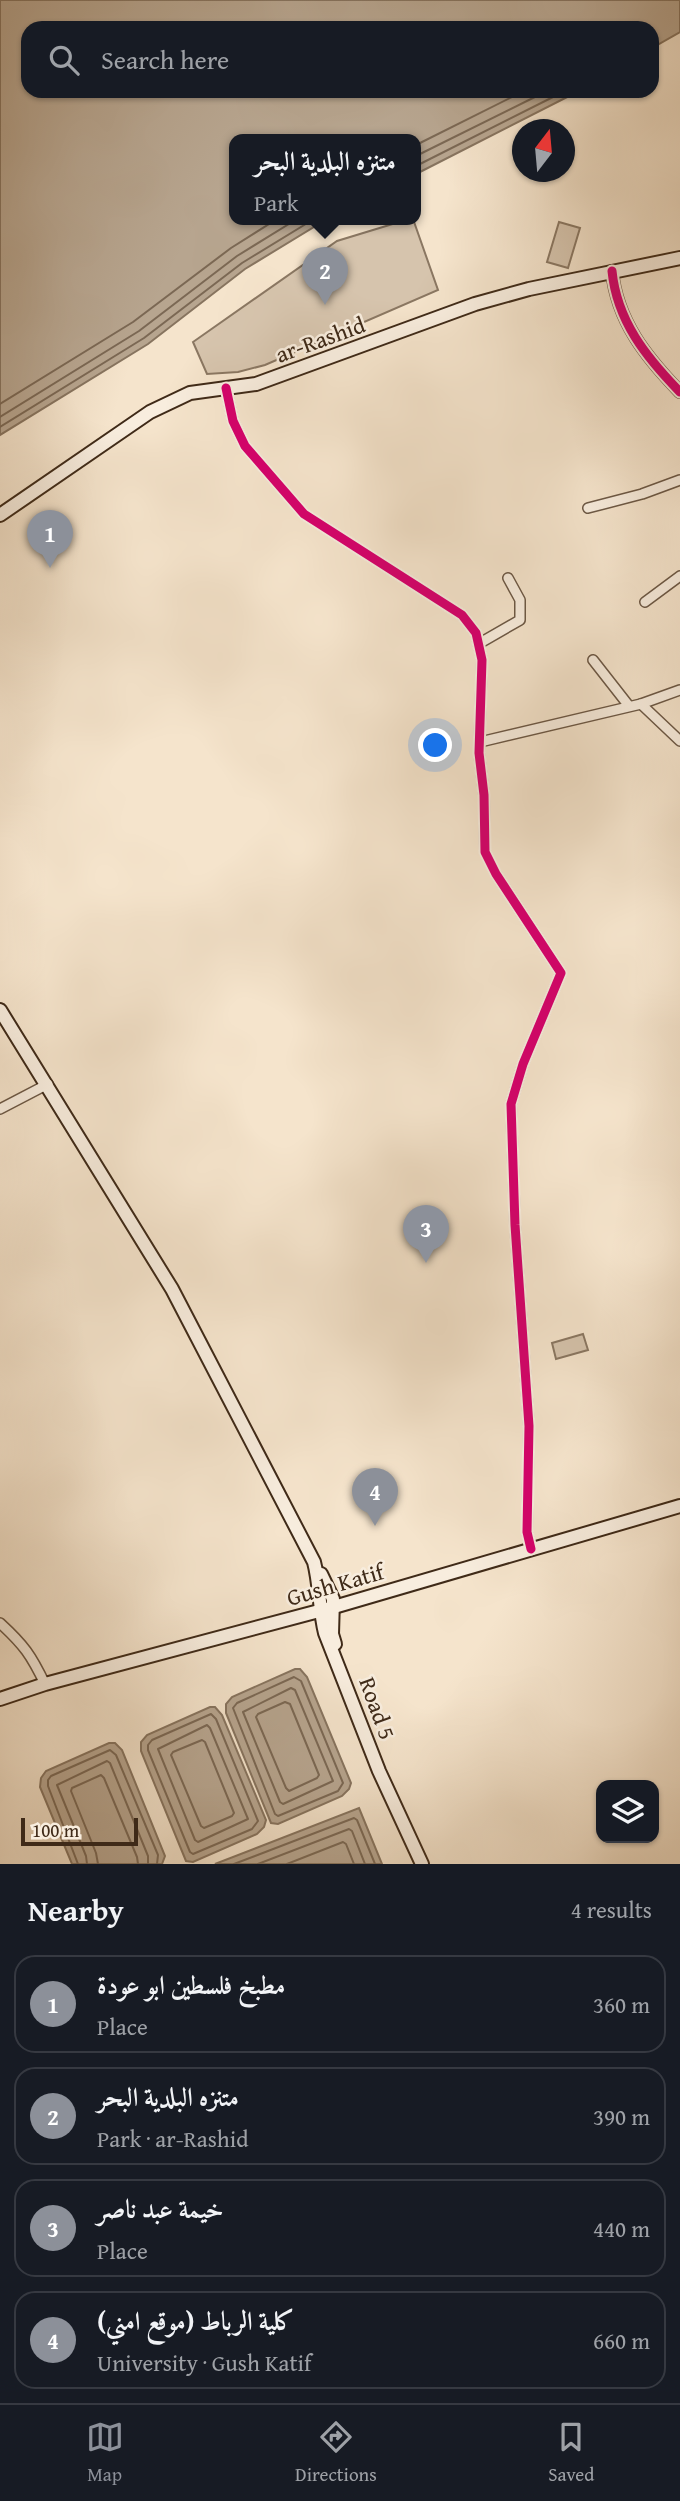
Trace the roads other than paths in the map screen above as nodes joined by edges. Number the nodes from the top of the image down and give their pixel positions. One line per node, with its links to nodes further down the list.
1 (680, 258): 2 (main road, ar-Rashid)
2 (612, 271): 3 (main road, ar-Rashid); 4 (street)
3 (226, 388): 7 (main road, ar-Rashid); 11 (street)
4 (680, 392)
5 (680, 480): 6 (street)
6 (588, 509)
7 (0, 515)
8 (680, 576): 10 (street)
9 (508, 578): 11 (street)
10 (645, 602)
11 (480, 643): 16 (street)
12 (593, 660): 15 (street)
13 (680, 690): 14 (street)
14 (641, 704): 15 (street); 17 (street)
15 (629, 706): 16 (street)
16 (480, 741): 22 (street)
17 (680, 741)
18 (0, 1010): 19 (main road, Road 5)
19 (48, 1084): 20 (street); 23 (main road, Road 5)
20 (0, 1109)
21 (680, 1506): 22 (main road, Gush Katif)
22 (531, 1549): 24 (main road, Gush Katif)
23 (314, 1562): 24 (main road, Road 5); 25 (main road)
24 (334, 1607): 25 (main road, Gush Katif); 27 (main road, Road 5)
25 (320, 1610): 27 (main road); 28 (main road, Gush Katif)
26 (0, 1623): 28 (street)
27 (342, 1671): 30 (main road, Road 5)
28 (44, 1685): 29 (main road, Gush Katif)
29 (0, 1699)
30 (422, 1864)

